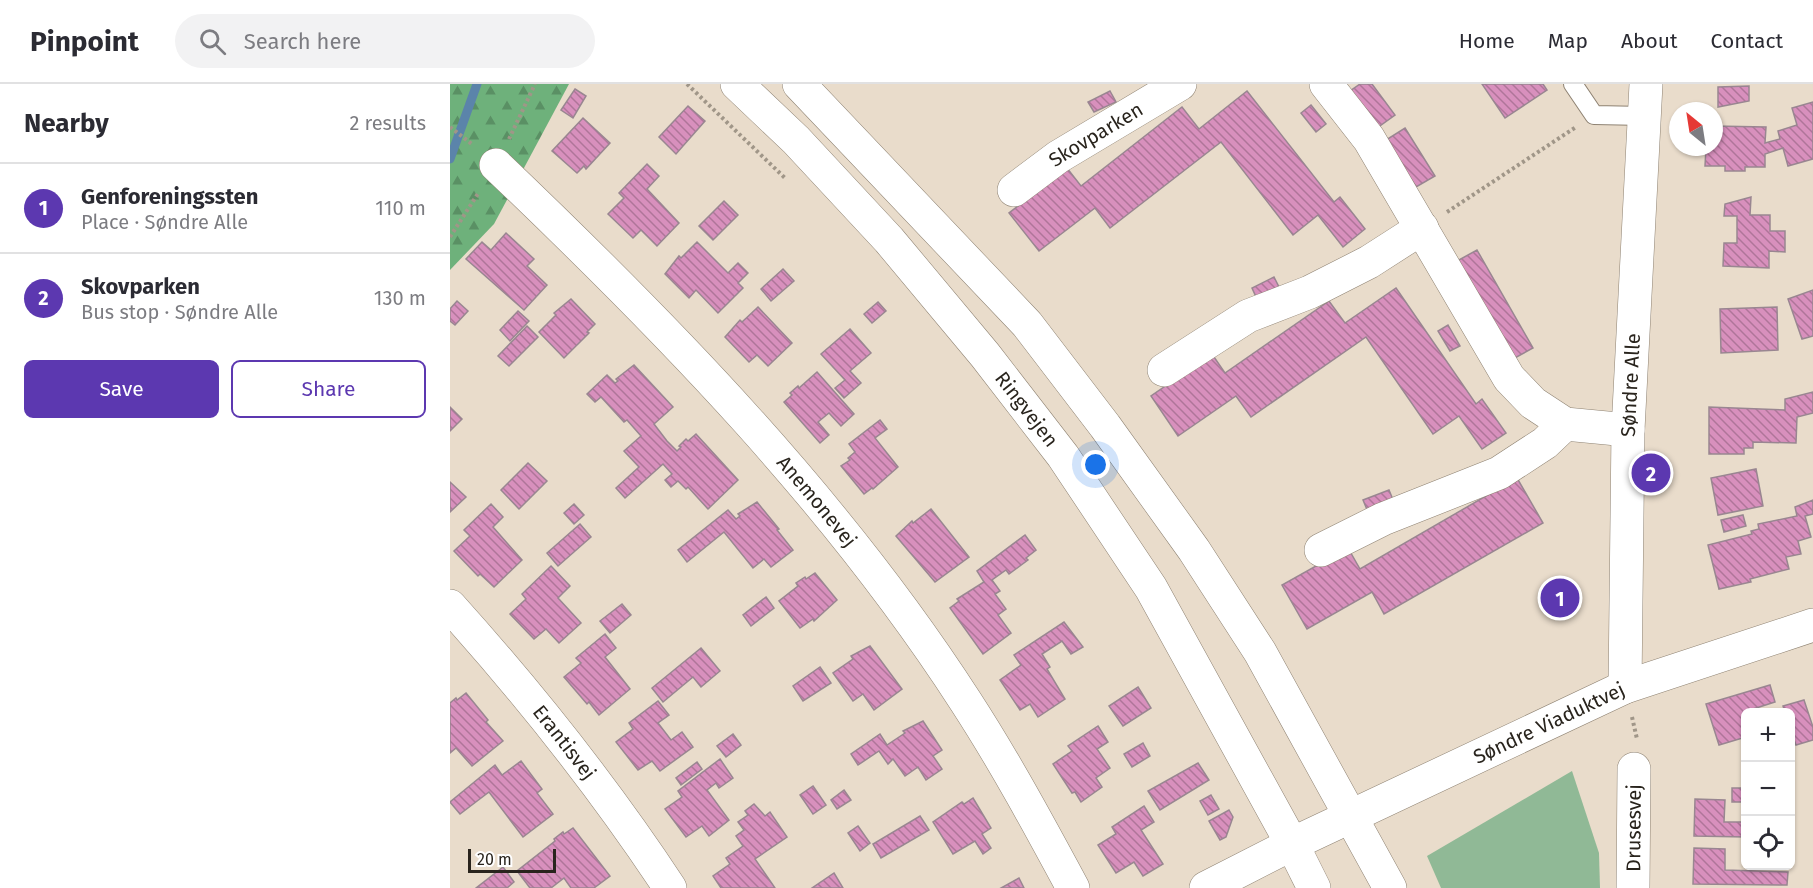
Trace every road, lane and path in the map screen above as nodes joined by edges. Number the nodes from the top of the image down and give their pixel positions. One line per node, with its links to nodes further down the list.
1 (687, 84): 12 (path)
2 (737, 84): 24 (street, Ringvejen)
3 (799, 84): 23 (street)
4 (1180, 84): 13 (street, Skovparken)
5 (1326, 84): 14 (street)
6 (1573, 84): 8 (lane)
7 (1646, 84): 9 (street, Søndre Alle)
8 (1594, 116): 9 (lane); 14 (path)
9 (1645, 116): 17 (street, Søndre Alle)
10 (450, 126): 11 (path)
11 (488, 158): 26 (street, Anemonevej)
12 (788, 182)
13 (1014, 190)
14 (1422, 228): 15 (street); 16 (street)
15 (1164, 370)
16 (1565, 424): 17 (street); 18 (street)
17 (1628, 430): 21 (street, Søndre Alle)
18 (1321, 550)
19 (450, 606): 25 (street, Erantisvej)
20 (1813, 625): 21 (street, Søndre Viaduktvej)
21 (1625, 687): 22 (path); 23 (street, Søndre Viaduktvej)
22 (1635, 769): 30 (street, Drusesvej)
23 (1351, 815): 24 (street, Søndre Viaduktvej); 29 (street)
24 (1292, 844): 27 (street, Søndre Viaduktvej); 28 (street, Ringvejen)
25 (670, 888)
26 (1073, 888)
27 (1206, 888)
28 (1314, 888)
29 (1390, 888)
30 (1633, 888)

